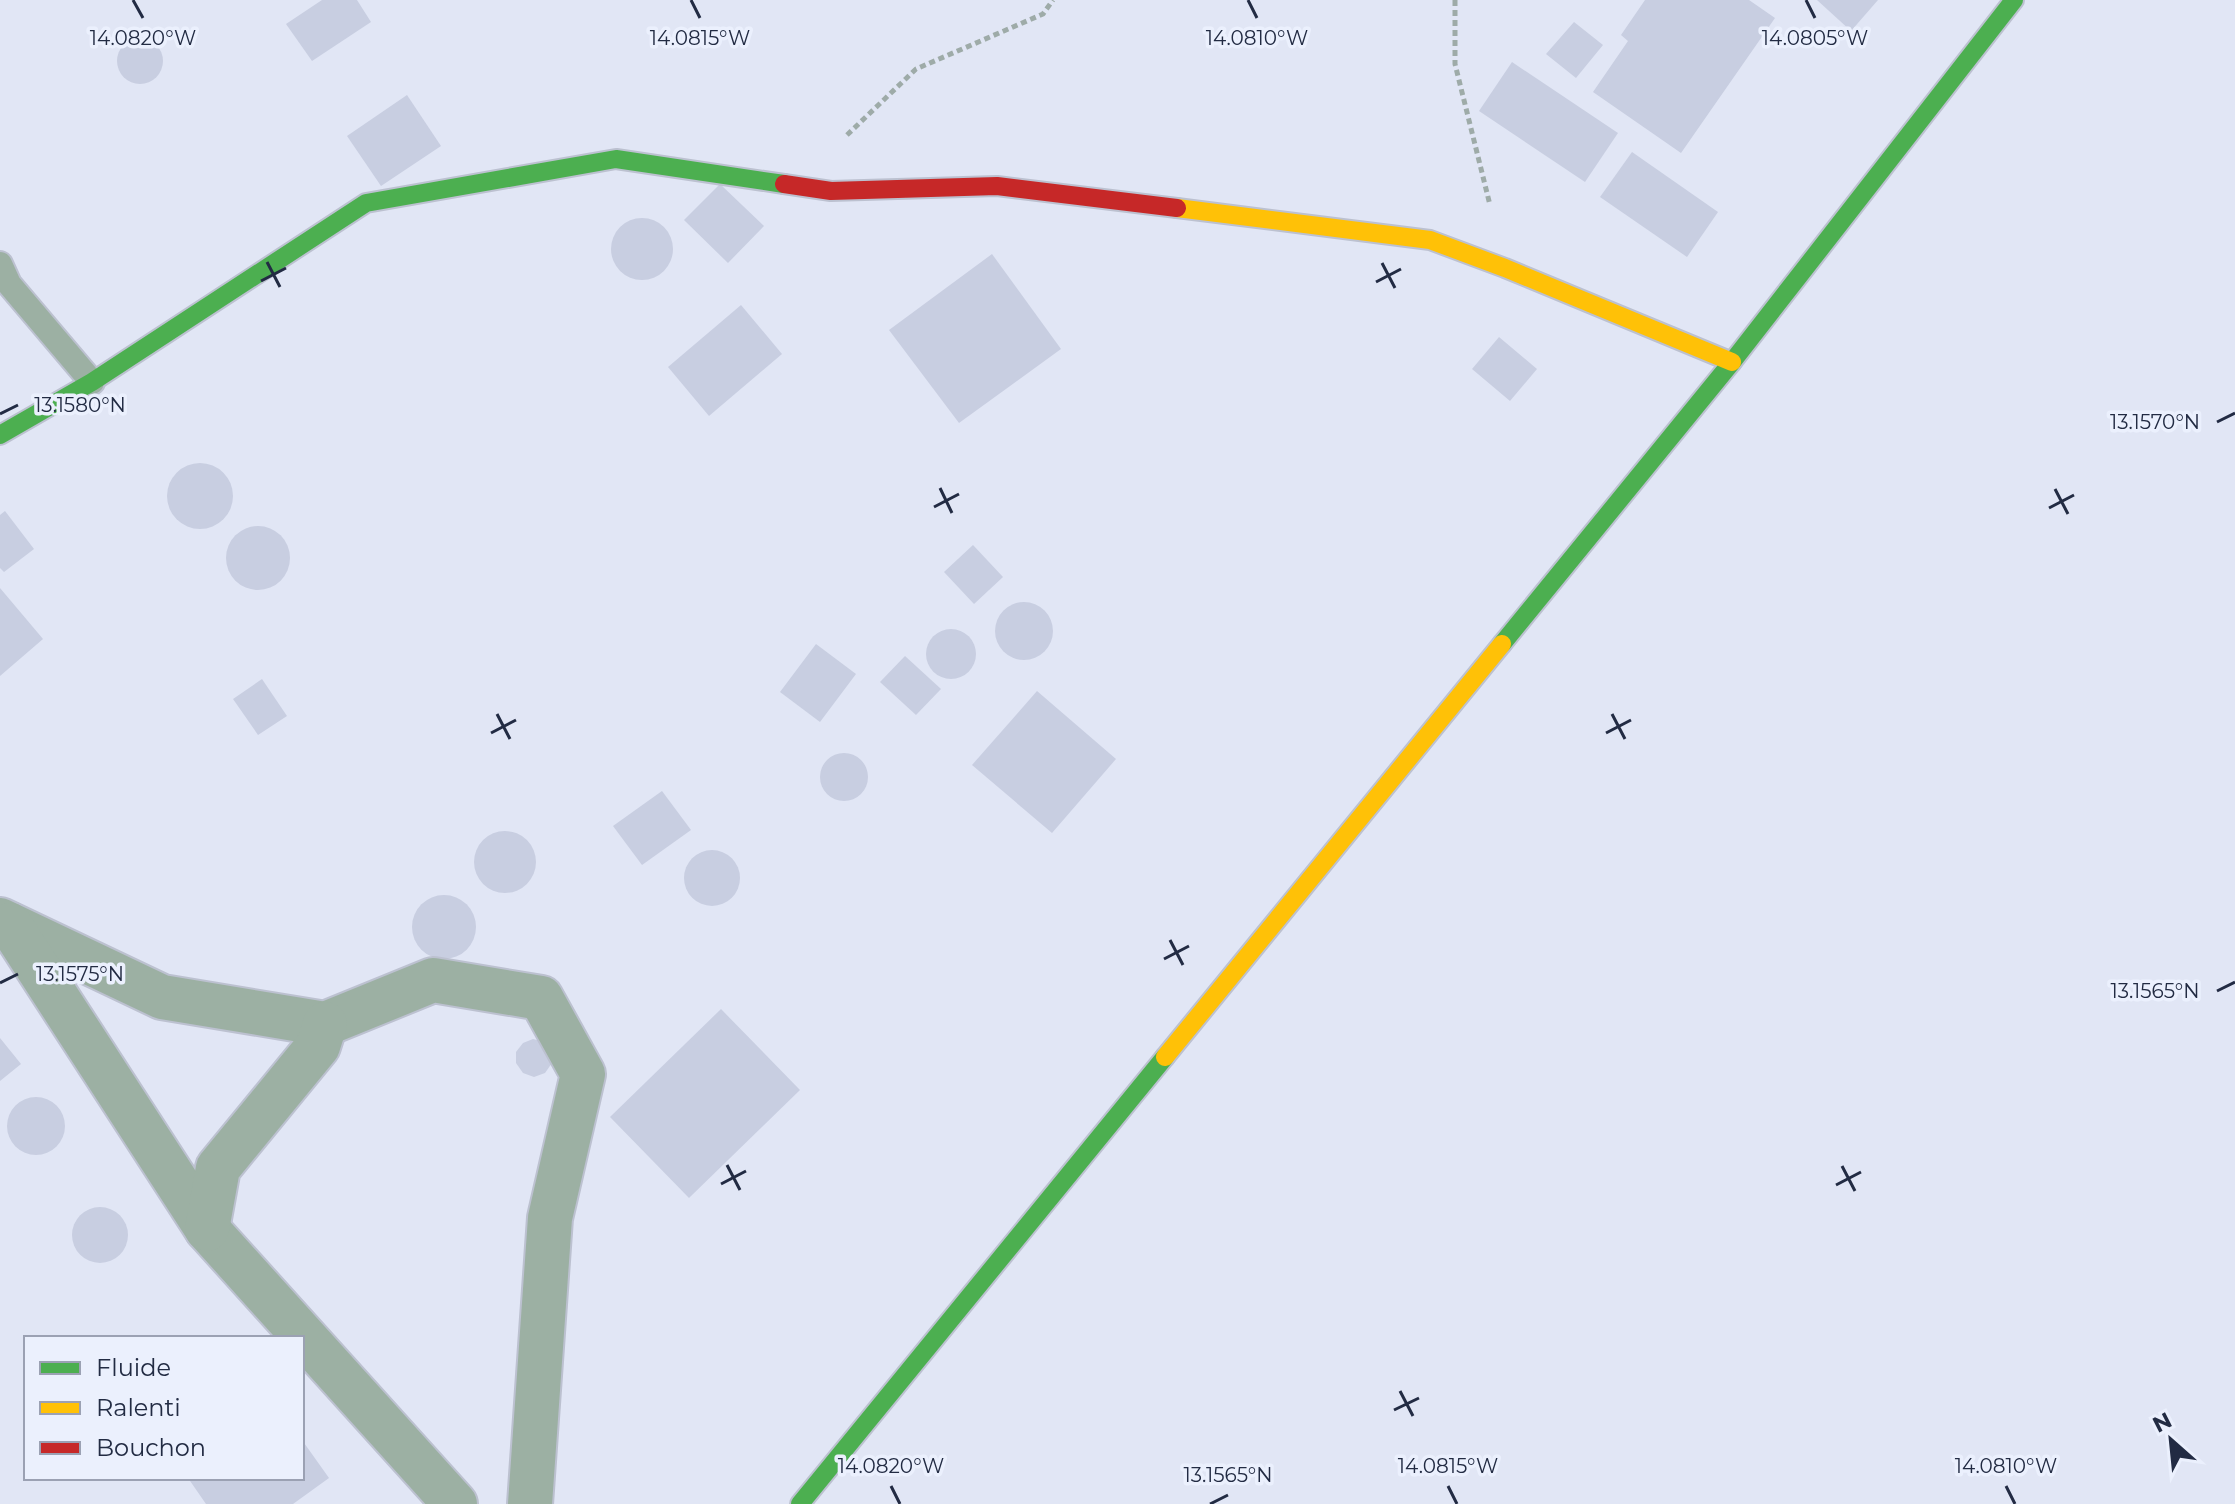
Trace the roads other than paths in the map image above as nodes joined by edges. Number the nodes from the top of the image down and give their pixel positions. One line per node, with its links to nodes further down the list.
1 (2014, 0): 3 (main road)
2 (0, 264): 4 (lane)
3 (1732, 362): 4 (main road); 13 (main road)
4 (92, 382): 5 (main road)
5 (0, 435)
6 (4, 921): 7 (street); 8 (street)
7 (325, 1024): 8 (street); 12 (street)
8 (207, 1229): 9 (street)
9 (303, 1336)
10 (304, 1337): 11 (street)
11 (455, 1504)
12 (530, 1504)
13 (800, 1504)

